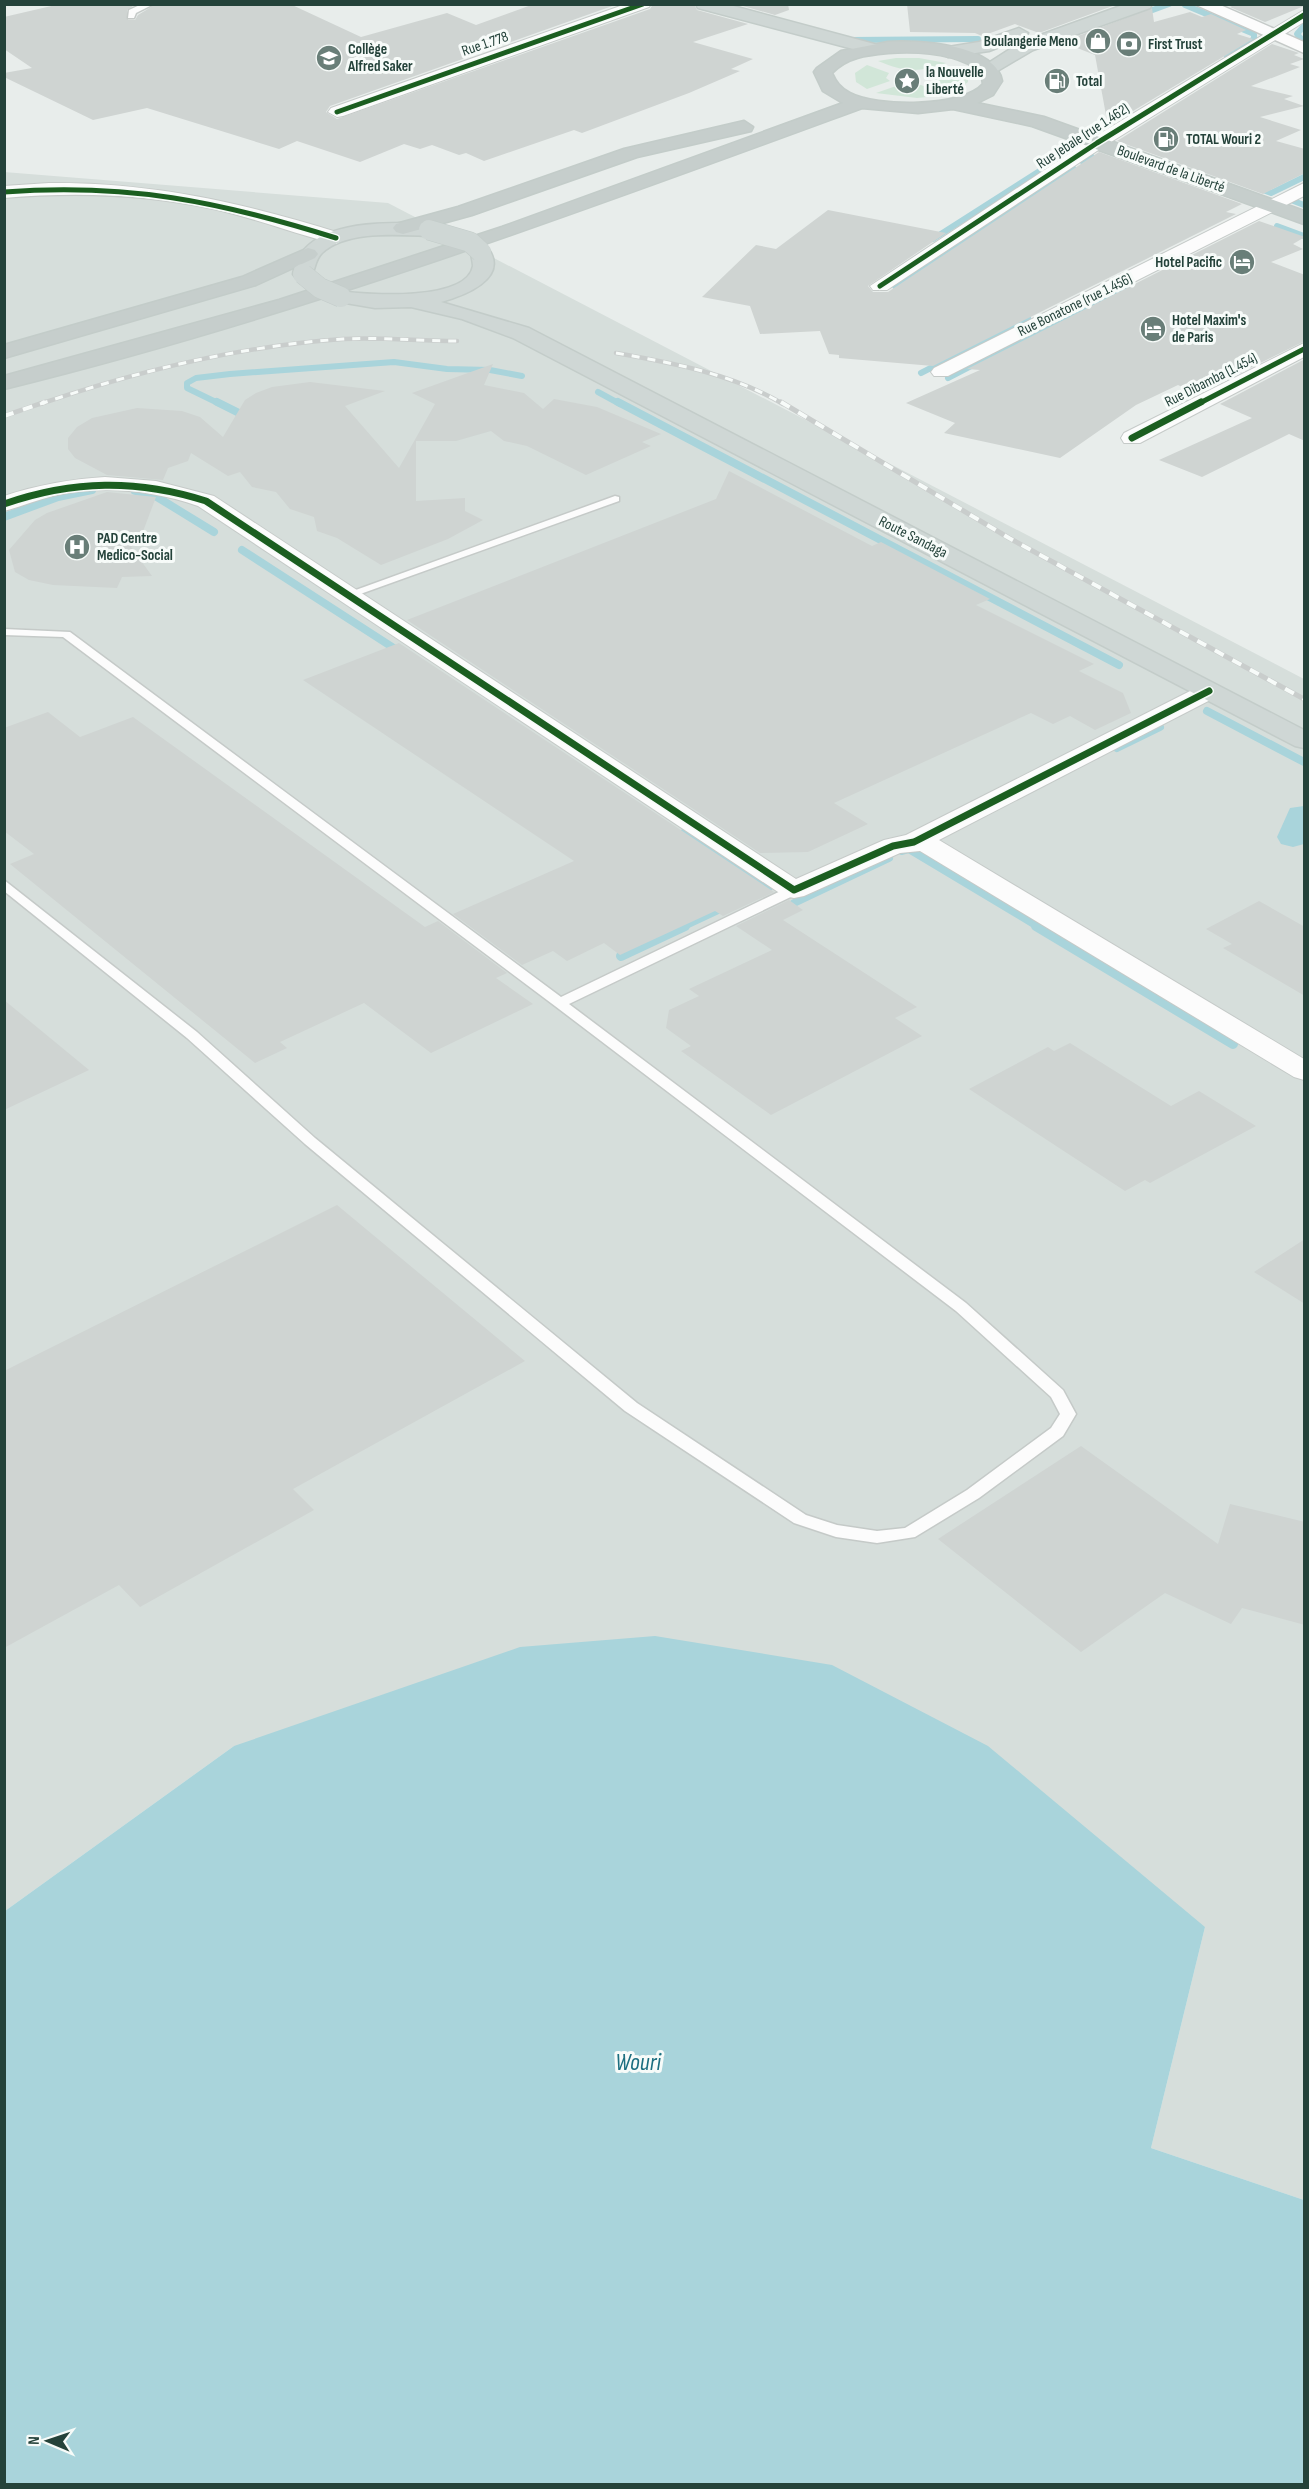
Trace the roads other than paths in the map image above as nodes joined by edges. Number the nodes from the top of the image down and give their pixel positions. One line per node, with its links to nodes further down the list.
1 (150, 4): 8 (lane)
2 (643, 4): 19 (street, Rue 1.778)
3 (704, 4): 9 (main road)
4 (1097, 4): 13 (main road)
5 (1144, 4): 15 (main road)
6 (1202, 4): 10 (street)
7 (1305, 15): 10 (street, Rue Jebale (rue 1.462))
8 (131, 16)
9 (759, 21): 12 (main road); 14 (main road)
10 (1271, 34): 11 (street); 23 (street, Rue Jebale (rue 1.462))
11 (1305, 48)
12 (872, 49): 13 (highway); 14 (highway)
13 (948, 52): 15 (highway)
14 (819, 58): 17 (highway)
15 (988, 69): 16 (highway)
16 (988, 90): 18 (highway); 21 (highway, Boulevard de la Liberté)
17 (853, 100): 18 (highway); 20 (highway); 22 (highway)
18 (954, 104): 21 (highway, Boulevard de la Liberté)
19 (338, 112)
20 (781, 118): 28 (highway); 30 (highway)
21 (1037, 121): 23 (highway, Boulevard de la Liberté)
22 (803, 124): 31 (highway); 43 (highway)
23 (1098, 143): 26 (highway, Boulevard de la Liberté); 35 (street, Rue Jebale (rue 1.462))
24 (1305, 189): 26 (street, Rue Bonatone (rue 1.456))
25 (4, 192): 29 (street)
26 (1271, 206): 27 (highway, Boulevard de la Liberté); 42 (street, Rue Bonatone (rue 1.456))
27 (1305, 218)
28 (403, 228): 29 (main road); 31 (main road, bridge)
29 (336, 238): 32 (main road)
30 (374, 254)
31 (484, 257): 34 (main road)
32 (305, 264): 36 (main road, bridge); 40 (highway)
33 (329, 268): 41 (highway)
34 (473, 282): 37 (main road); 38 (main road)
35 (880, 286)
36 (363, 301): 37 (main road); 44 (highway)
37 (413, 301): 38 (main road)
38 (522, 333): 50 (main road, Route Sandaga)
39 (1305, 349): 45 (street, Rue Dibamba (1.454))
40 (4, 352)
41 (4, 366)
42 (941, 372)
43 (4, 383)
44 (4, 400)
45 (1132, 438)
46 (615, 499): 48 (lane)
47 (4, 504): 48 (street)
48 (348, 595): 54 (street)
49 (4, 632): 55 (lane)
50 (1209, 691): 51 (main road, Route Sandaga); 52 (street)
51 (1305, 740)
52 (914, 842): 54 (street); 56 (street)
53 (4, 884): 55 (lane)
54 (794, 890): 55 (lane)
55 (560, 1003)
56 (1305, 1071)

